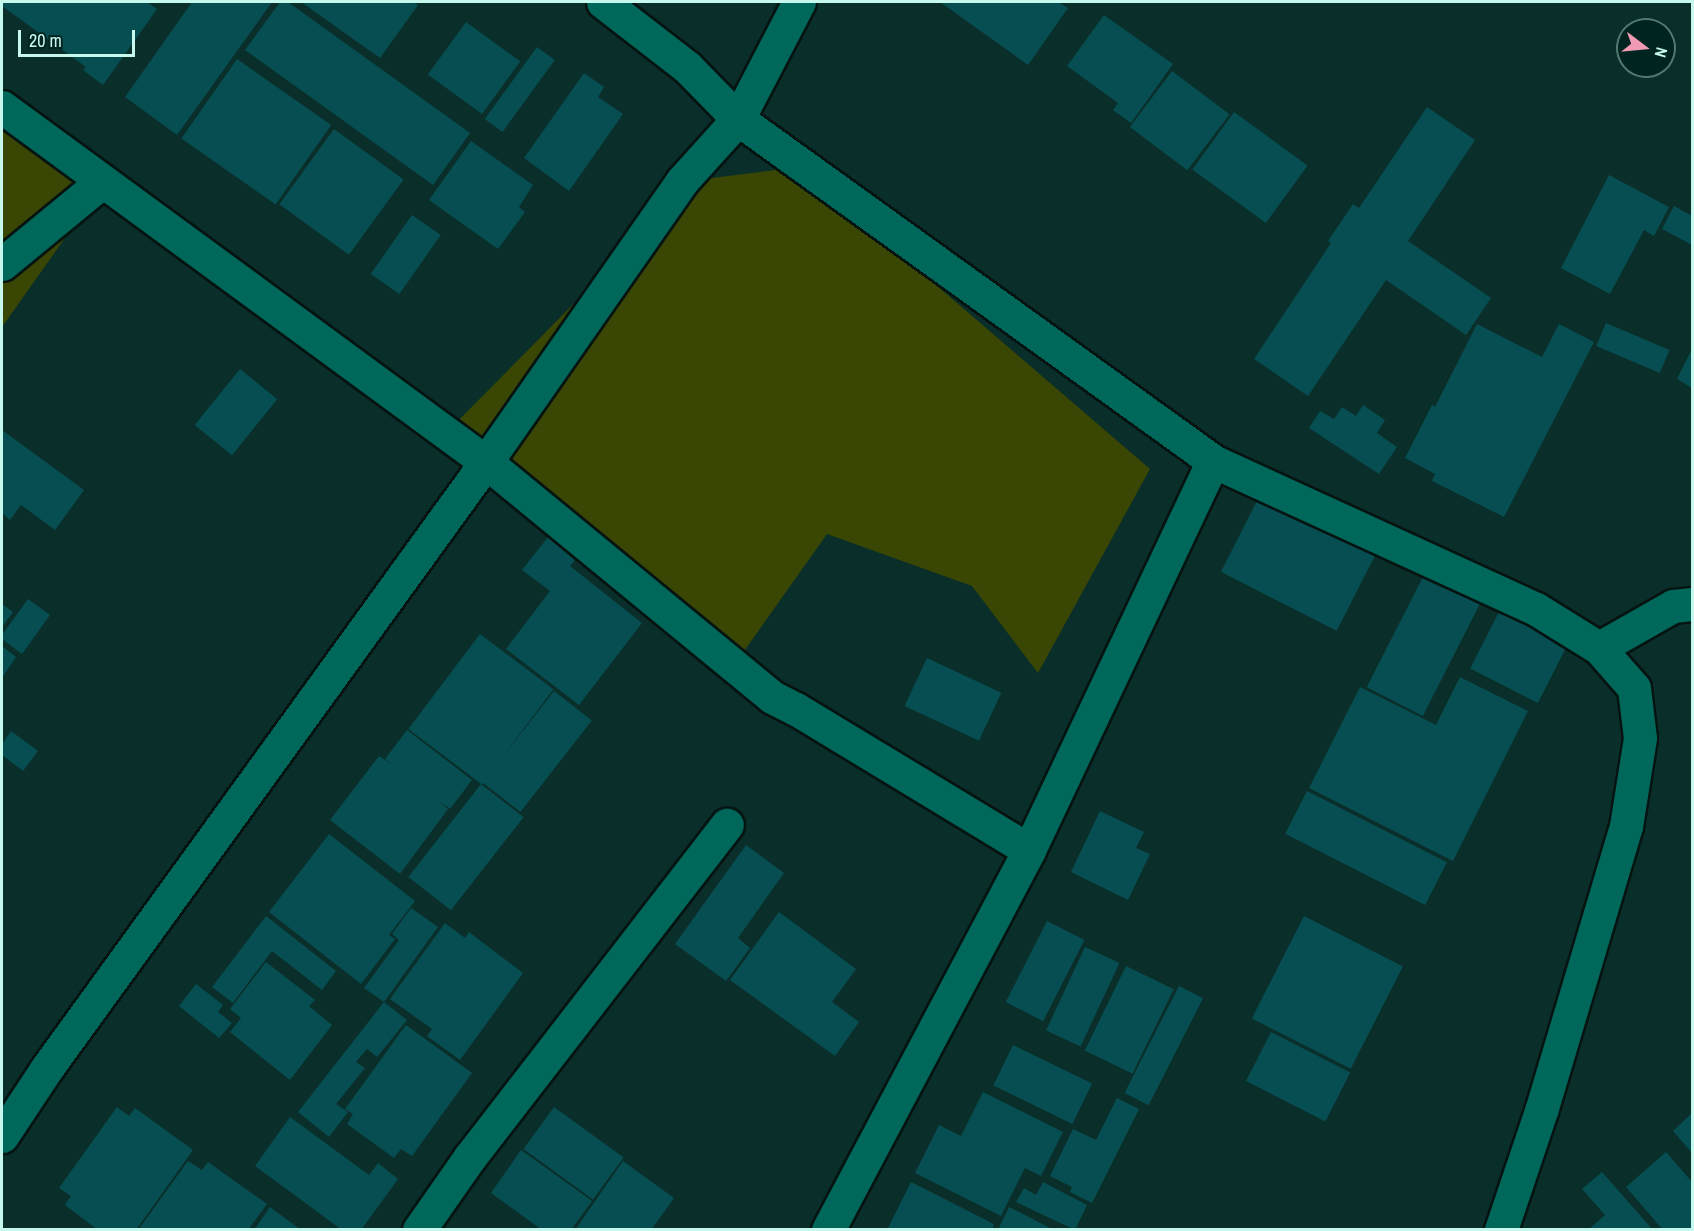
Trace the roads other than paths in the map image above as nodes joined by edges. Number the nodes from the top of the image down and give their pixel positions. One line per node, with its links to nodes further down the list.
1 (603, 2): 4 (street)
2 (799, 2): 4 (street)
3 (2, 107): 5 (street)
4 (738, 119): 7 (street); 8 (street)
5 (102, 182): 6 (street); 8 (street)
6 (2, 264)
7 (1213, 461): 10 (street); 12 (street)
8 (486, 462): 12 (street); 13 (street)
9 (1692, 604): 10 (street)
10 (1599, 648): 16 (street)
11 (727, 825): 14 (street)
12 (1029, 850): 15 (street)
13 (2, 1136)
14 (419, 1230)
15 (828, 1230)
16 (1501, 1230)

